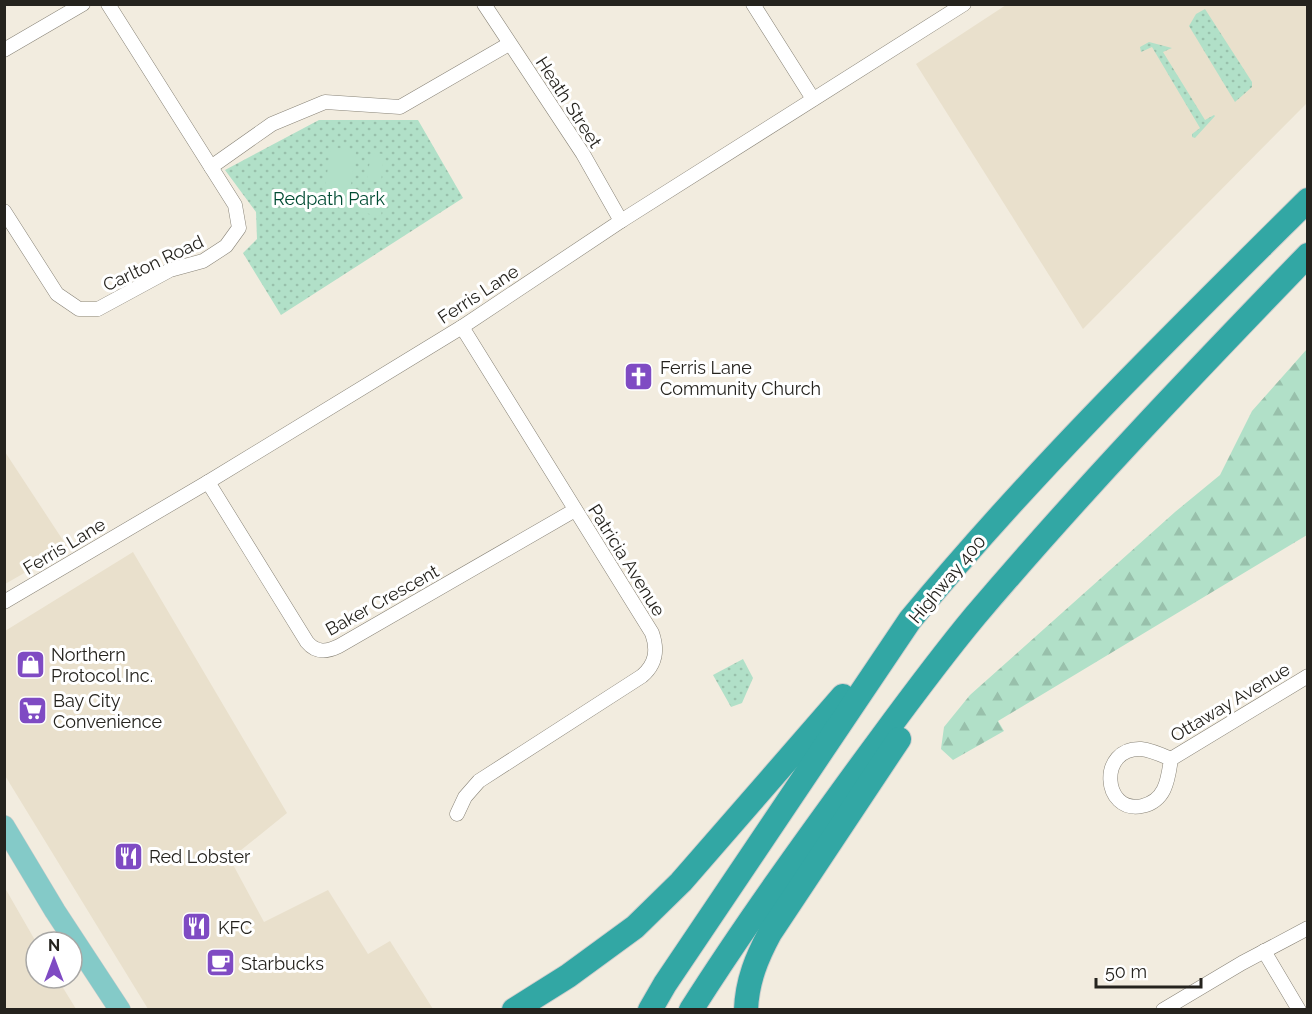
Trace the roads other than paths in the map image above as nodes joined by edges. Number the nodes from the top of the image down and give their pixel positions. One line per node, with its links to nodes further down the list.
1 (82, 4): 7 (street)
2 (108, 4): 9 (street, Carlton Road)
3 (484, 4): 6 (street, Heath Street)
4 (753, 4): 8 (street)
5 (964, 4): 8 (street, Ferris Lane)
6 (509, 44): 9 (street); 12 (street, Heath Street)
7 (4, 50)
8 (813, 99): 12 (street, Ferris Lane)
9 (211, 167): 11 (street, Carlton Road)
10 (1308, 200): 18 (highway, Highway 400)
11 (4, 211)
12 (621, 221): 14 (street, Ferris Lane)
13 (1308, 255): 19 (highway)
14 (462, 327): 15 (street, Ferris Lane); 16 (street, Patricia Avenue)
15 (208, 482): 16 (street, Baker Crescent); 17 (street, Ferris Lane)
16 (575, 510): 22 (street, Patricia Avenue)
17 (4, 602)
18 (910, 620): 27 (highway); 28 (highway, Highway 400)
19 (927, 676): 29 (highway); 30 (highway)
20 (1308, 676): 21 (street, Ottaway Avenue)
21 (1171, 759): 21 (street, Ottaway Avenue)
22 (457, 814)
23 (4, 826): 26 (main road)
24 (1308, 928): 25 (street)
25 (1264, 951): 31 (street); 32 (street)
26 (120, 1010)
27 (514, 1010)
28 (650, 1010)
29 (691, 1010)
30 (746, 1010)
31 (1163, 1010)
32 (1299, 1010)

